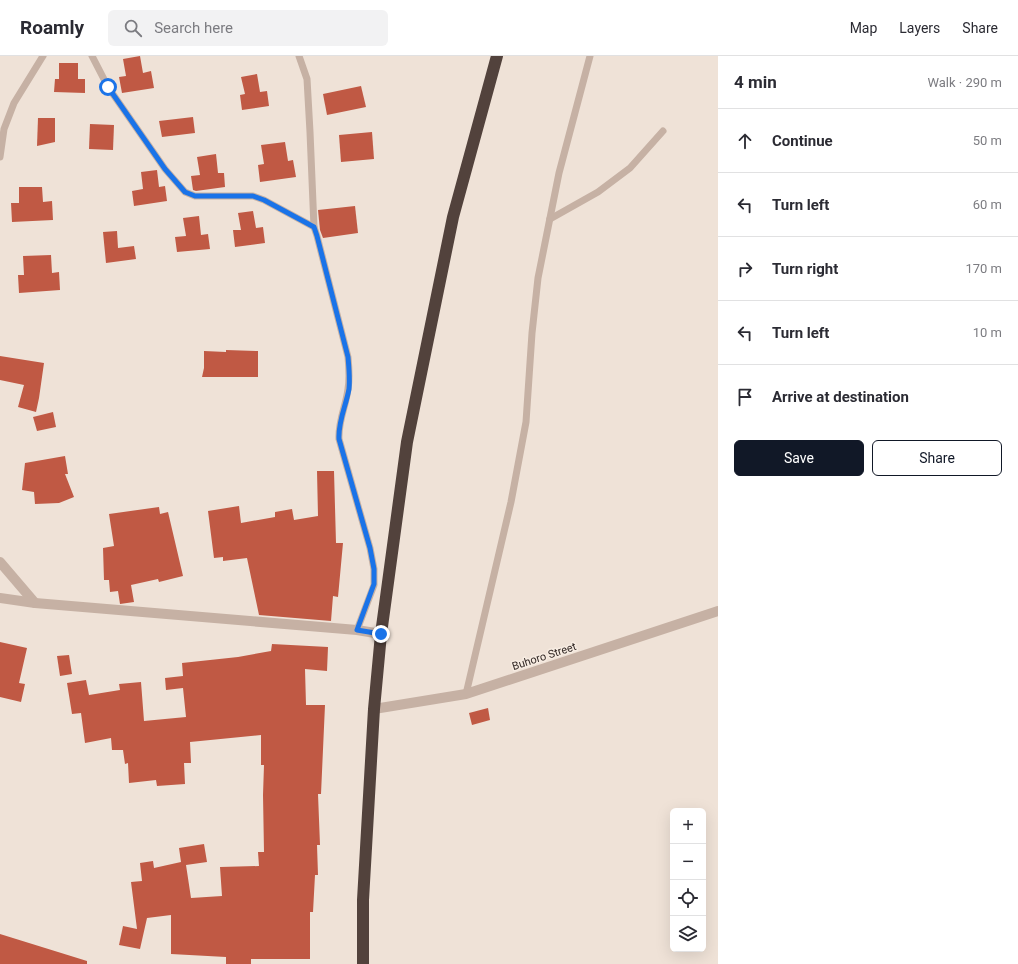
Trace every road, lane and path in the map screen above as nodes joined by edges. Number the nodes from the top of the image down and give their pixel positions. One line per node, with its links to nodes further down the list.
1 (43, 56): 7 (lane)
2 (92, 56): 9 (lane)
3 (299, 56): 9 (lane)
4 (497, 56): 15 (highway)
5 (590, 56): 8 (lane)
6 (663, 131): 8 (lane)
7 (0, 156)
8 (550, 219): 16 (lane)
9 (314, 227): 14 (lane)
10 (0, 562): 12 (street)
11 (0, 598): 12 (street)
12 (35, 603): 14 (street)
13 (718, 611): 16 (street, Buhoro Street)
14 (357, 630): 15 (street)
15 (381, 634): 17 (highway)
16 (466, 694): 17 (street, Buhoro Street)
17 (374, 709): 18 (highway)
18 (363, 964)

